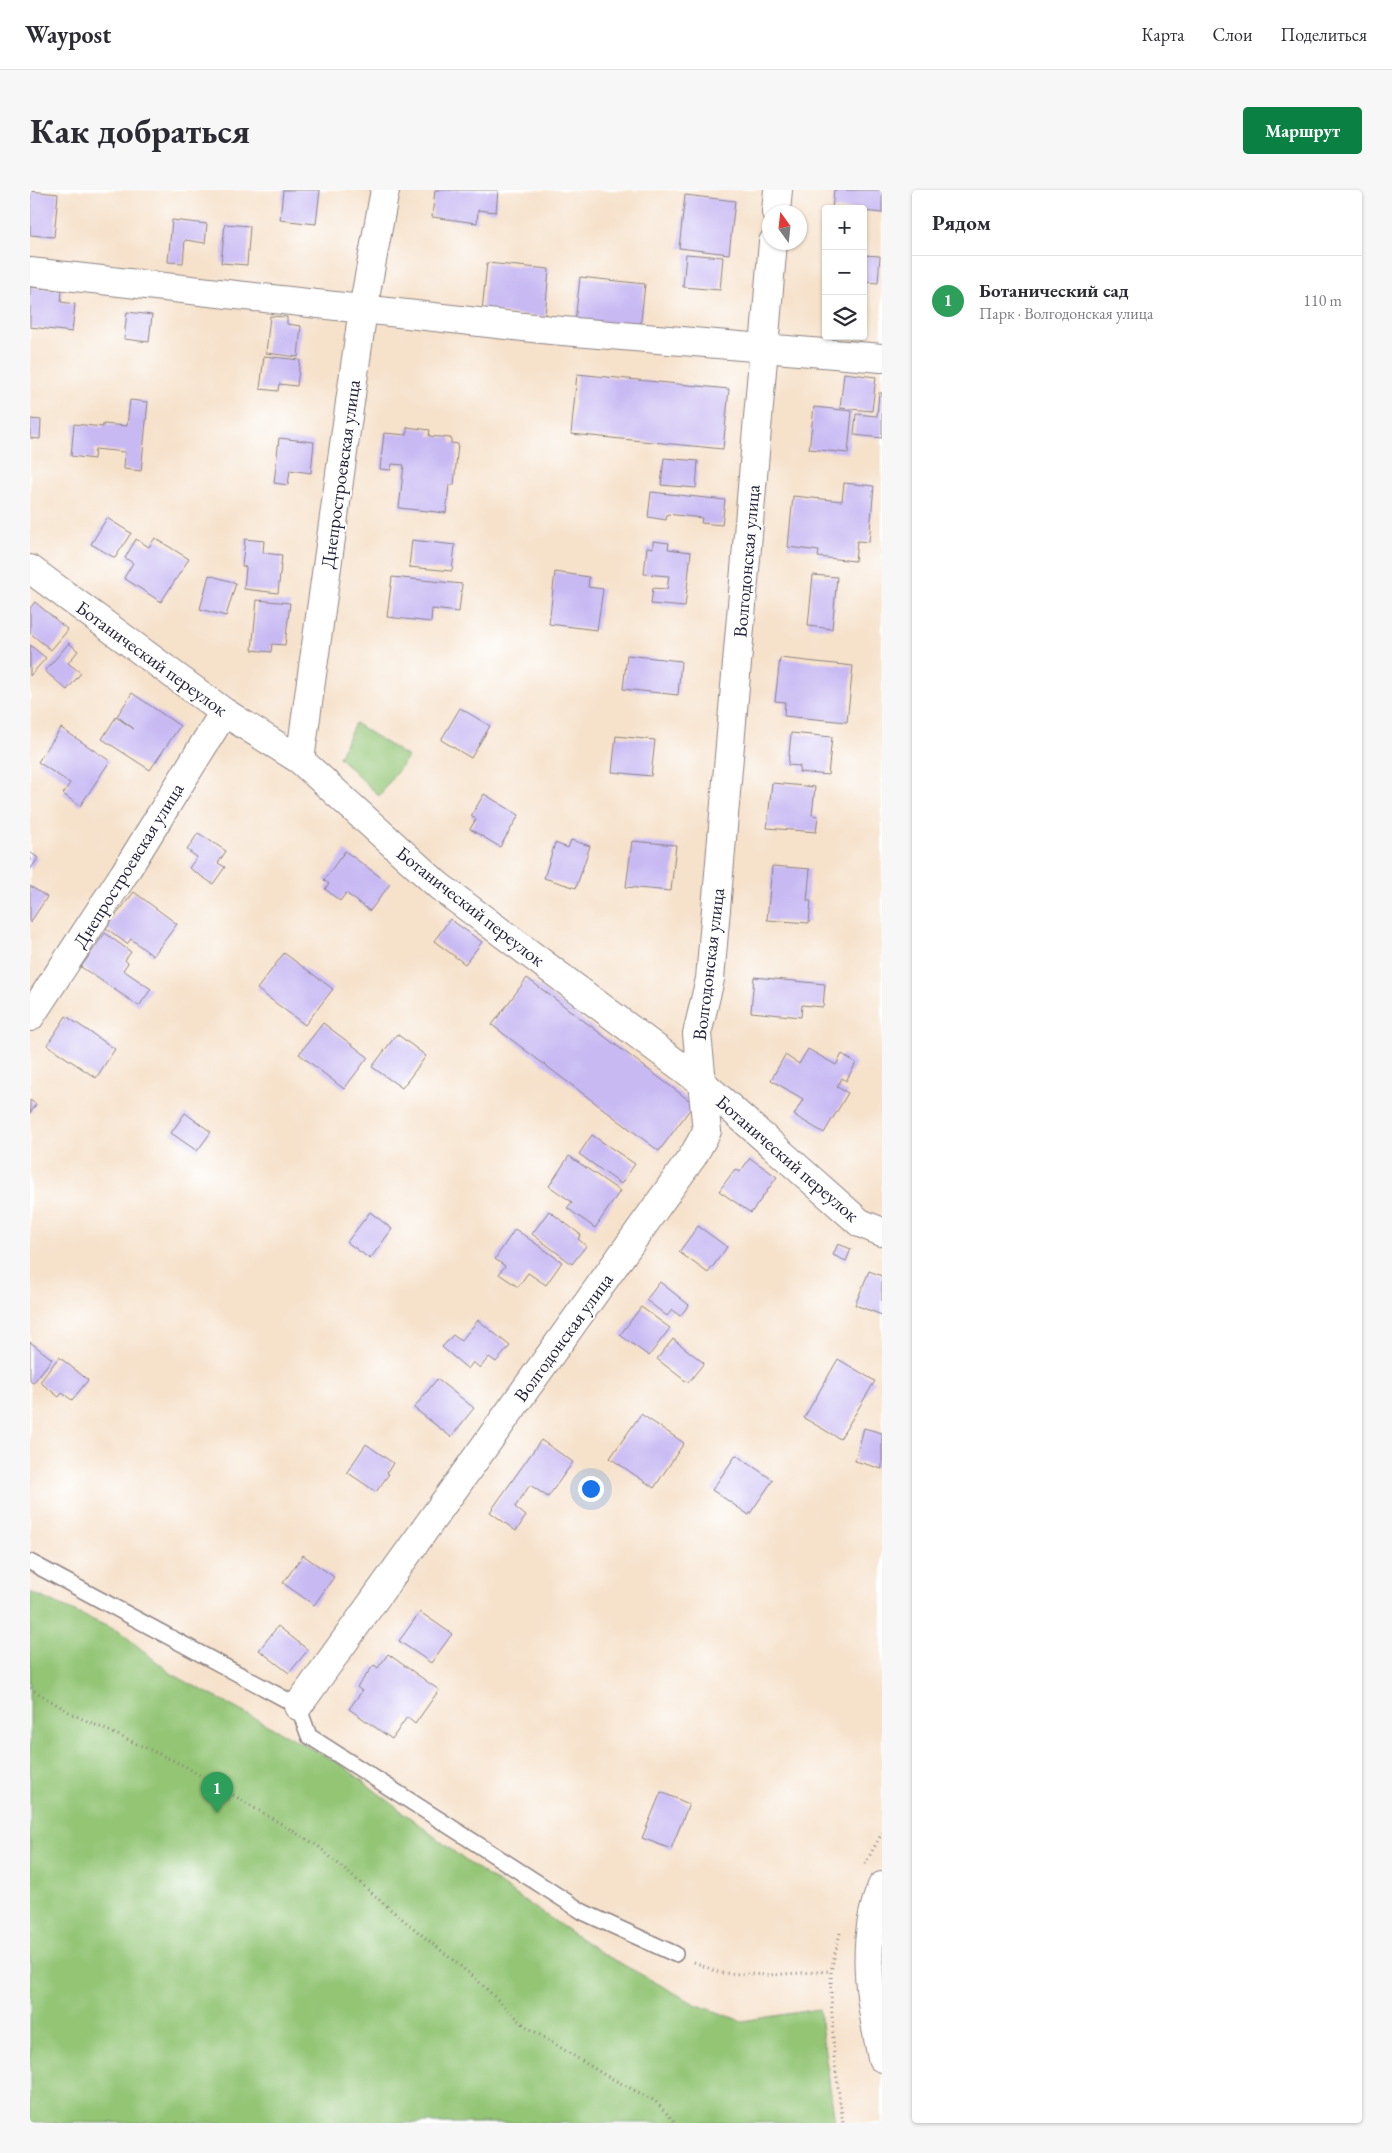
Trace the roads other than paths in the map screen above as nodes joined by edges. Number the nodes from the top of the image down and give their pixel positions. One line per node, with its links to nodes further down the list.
1 (385, 190): 6 (street, Днепростроевская улица)
2 (778, 190): 3 (street)
3 (777, 205)
4 (772, 250): 7 (street, Волгодонская улица)
5 (30, 272): 6 (street)
6 (364, 309): 7 (street); 11 (street, Днепростроевская улица)
7 (764, 349): 8 (street); 13 (street, Волгодонская улица)
8 (882, 358)
9 (30, 569): 10 (street, Ботанический переулок)
10 (224, 712): 11 (street, Ботанический переулок); 12 (street, Днепростроевская улица)
11 (300, 760): 13 (street, Ботанический переулок)
12 (30, 1017)
13 (700, 1081): 14 (street, Ботанический переулок); 16 (street, Волгодонская улица)
14 (882, 1232)
15 (30, 1562): 16 (lane)
16 (298, 1706): 18 (lane)
17 (882, 1886): 19 (street)
18 (675, 1954)
19 (882, 2058)

